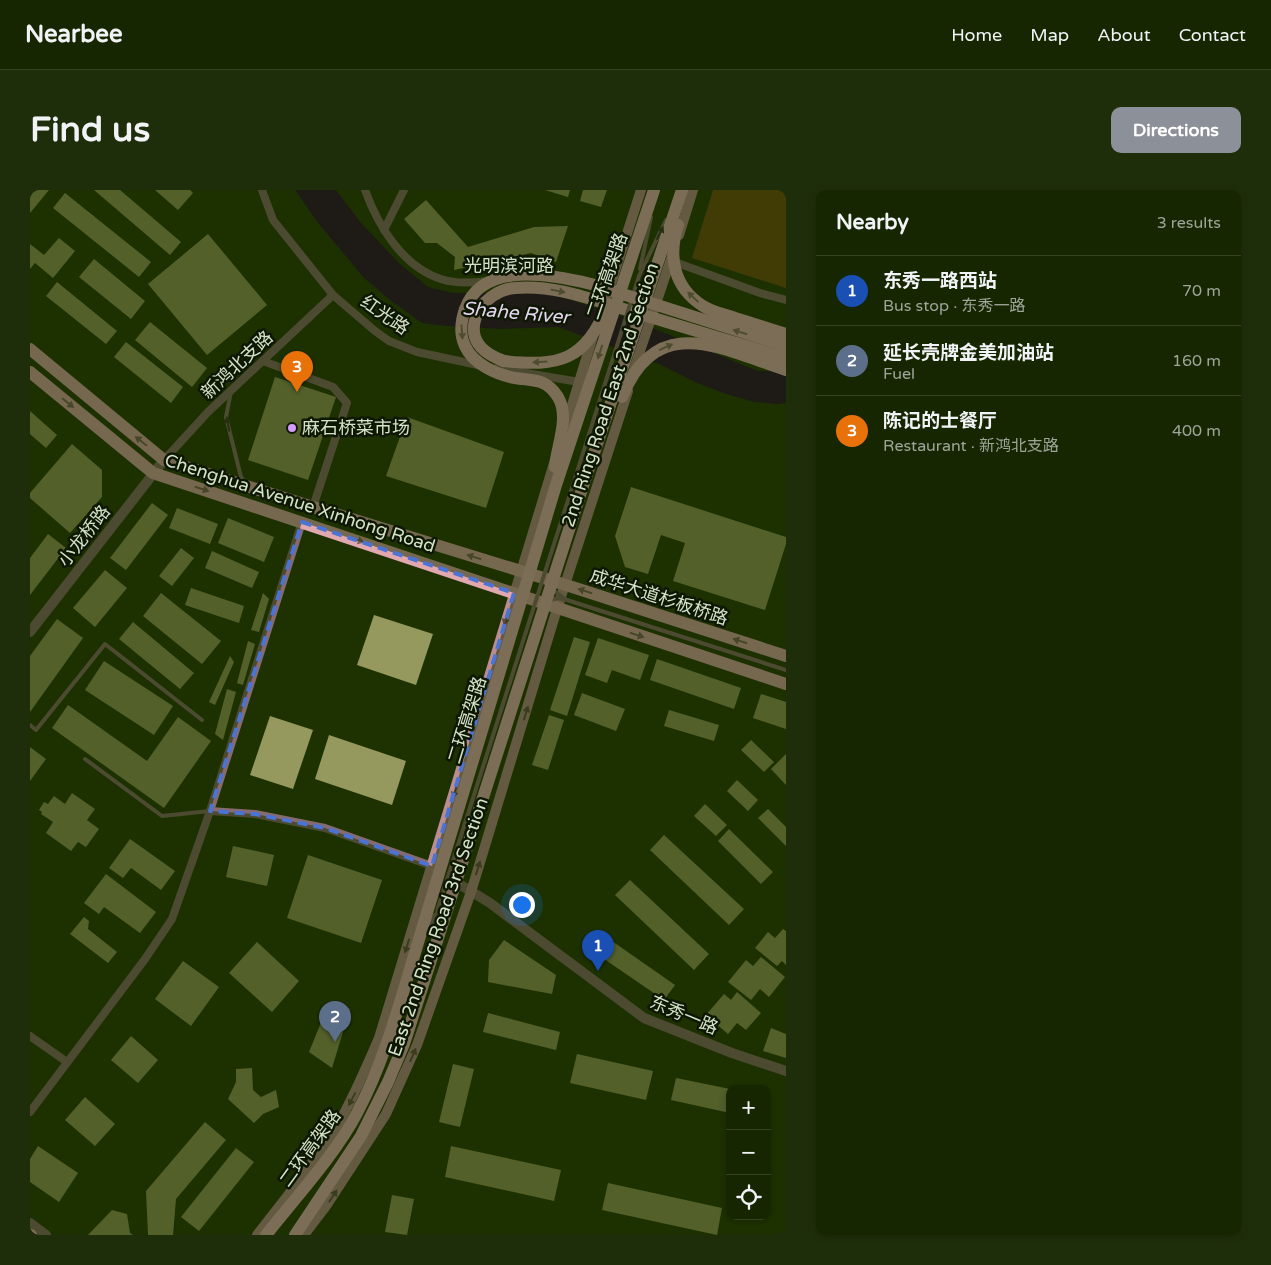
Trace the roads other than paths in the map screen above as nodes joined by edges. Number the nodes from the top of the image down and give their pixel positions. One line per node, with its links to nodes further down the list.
1 (262, 190): 12 (street, 红光路)
2 (365, 190): 8 (street, 光明滨河路)
3 (404, 190): 8 (street)
4 (641, 190): 13 (main road, 2nd Ring Road East 2nd Section)
5 (656, 190): 10 (highway, 二环高架路, bridge); 11 (lane, bridge)
6 (681, 190): 11 (lane, one-way to 6, bridge); 24 (highway, 二环高架路, bridge)
7 (691, 190): 9 (main road, 2nd Ring Road East 2nd Section); 15 (highway, one-way to 7, bridge)
8 (384, 230): 13 (street, 光明滨河路)
9 (671, 260): 14 (street); 33 (main road, 2nd Ring Road East 2nd Section)
10 (627, 269): 18 (highway, one-way to 18, bridge); 27 (highway, 二环高架路, one-way to 27, bridge)
11 (639, 276): 32 (lane, bridge)
12 (334, 295): 19 (street, 新鸿北支路); 22 (street, 红光路)
13 (607, 295): 22 (main road, 2nd Ring Road East 2nd Section, bridge)
14 (786, 300)
15 (786, 334)
16 (786, 346): 27 (highway, one-way to 27, bridge)
17 (30, 349): 25 (main road, Chenghua Avenue Xinhong Road, one-way to 17)
18 (786, 358)
19 (263, 361): 23 (street, 新鸿北支路); 29 (street)
20 (786, 370): 24 (highway, one-way to 20, bridge)
21 (30, 372): 26 (main road, Chenghua Avenue Xinhong Road, one-way to 26)
22 (579, 382): 31 (main road, 2nd Ring Road East 2nd Section)
23 (232, 390): 25 (street, 新鸿北支路); 28 (lane, one-way to 23)
24 (599, 442): 50 (highway, 二环高架路, bridge)
25 (164, 460): 26 (street, 小龙桥路); 28 (main road, Chenghua Avenue Xinhong Road)
26 (153, 473): 30 (main road, Chenghua Avenue Xinhong Road, one-way to 30); 38 (street, 小龙桥路)
27 (556, 485): 49 (highway, 二环高架路, bridge)
28 (248, 487): 29 (main road, Chenghua Avenue Xinhong Road)
29 (313, 507): 31 (main road, Chenghua Avenue Xinhong Road, one-way to 29)
30 (302, 522): 34 (main road, Chenghua Avenue Xinhong Road, one-way to 34); 45 (street)
31 (521, 572): 33 (main road, 成华大道杉板桥路); 34 (main road, East 2nd Ring Road 3rd Section)
32 (545, 572): 35 (lane, bridge); 37 (lane, bridge)
33 (566, 584): 36 (main road, 2nd Ring Road East 2nd Section); 39 (main road, 成华大道杉板桥路, one-way to 33)
34 (514, 593): 36 (main road, Chenghua Avenue Xinhong Road); 46 (main road, East 2nd Ring Road 3rd Section, one-way to 46)
35 (567, 600): 37 (lane, bridge); 40 (lane)
36 (557, 609): 41 (main road, one-way to 41); 47 (main road, East 2nd Ring Road 3rd Section, one-way to 36)
37 (531, 614): 48 (lane, bridge)
38 (30, 632)
39 (786, 656)
40 (786, 670)
41 (786, 684)
42 (202, 720): 43 (lane)
43 (30, 726)
44 (85, 759): 45 (lane)
45 (210, 811): 46 (street); 52 (street)
46 (432, 866): 47 (street, 东秀一路); 57 (main road, East 2nd Ring Road 3rd Section, one-way to 57)
47 (470, 892): 53 (street, 东秀一路); 60 (main road, East 2nd Ring Road 3rd Section, one-way to 47)
48 (438, 908): 49 (lane, bridge); 50 (lane, bridge)
49 (412, 966): 58 (highway, 二环高架路)
50 (427, 971): 59 (highway, 二环高架路, bridge)
51 (30, 1036): 52 (street)
52 (67, 1062): 54 (street)
53 (786, 1071)
54 (30, 1112)
55 (30, 1223): 56 (street)
56 (46, 1235)
57 (257, 1235)
58 (266, 1235)
59 (296, 1235)
60 (304, 1235)

